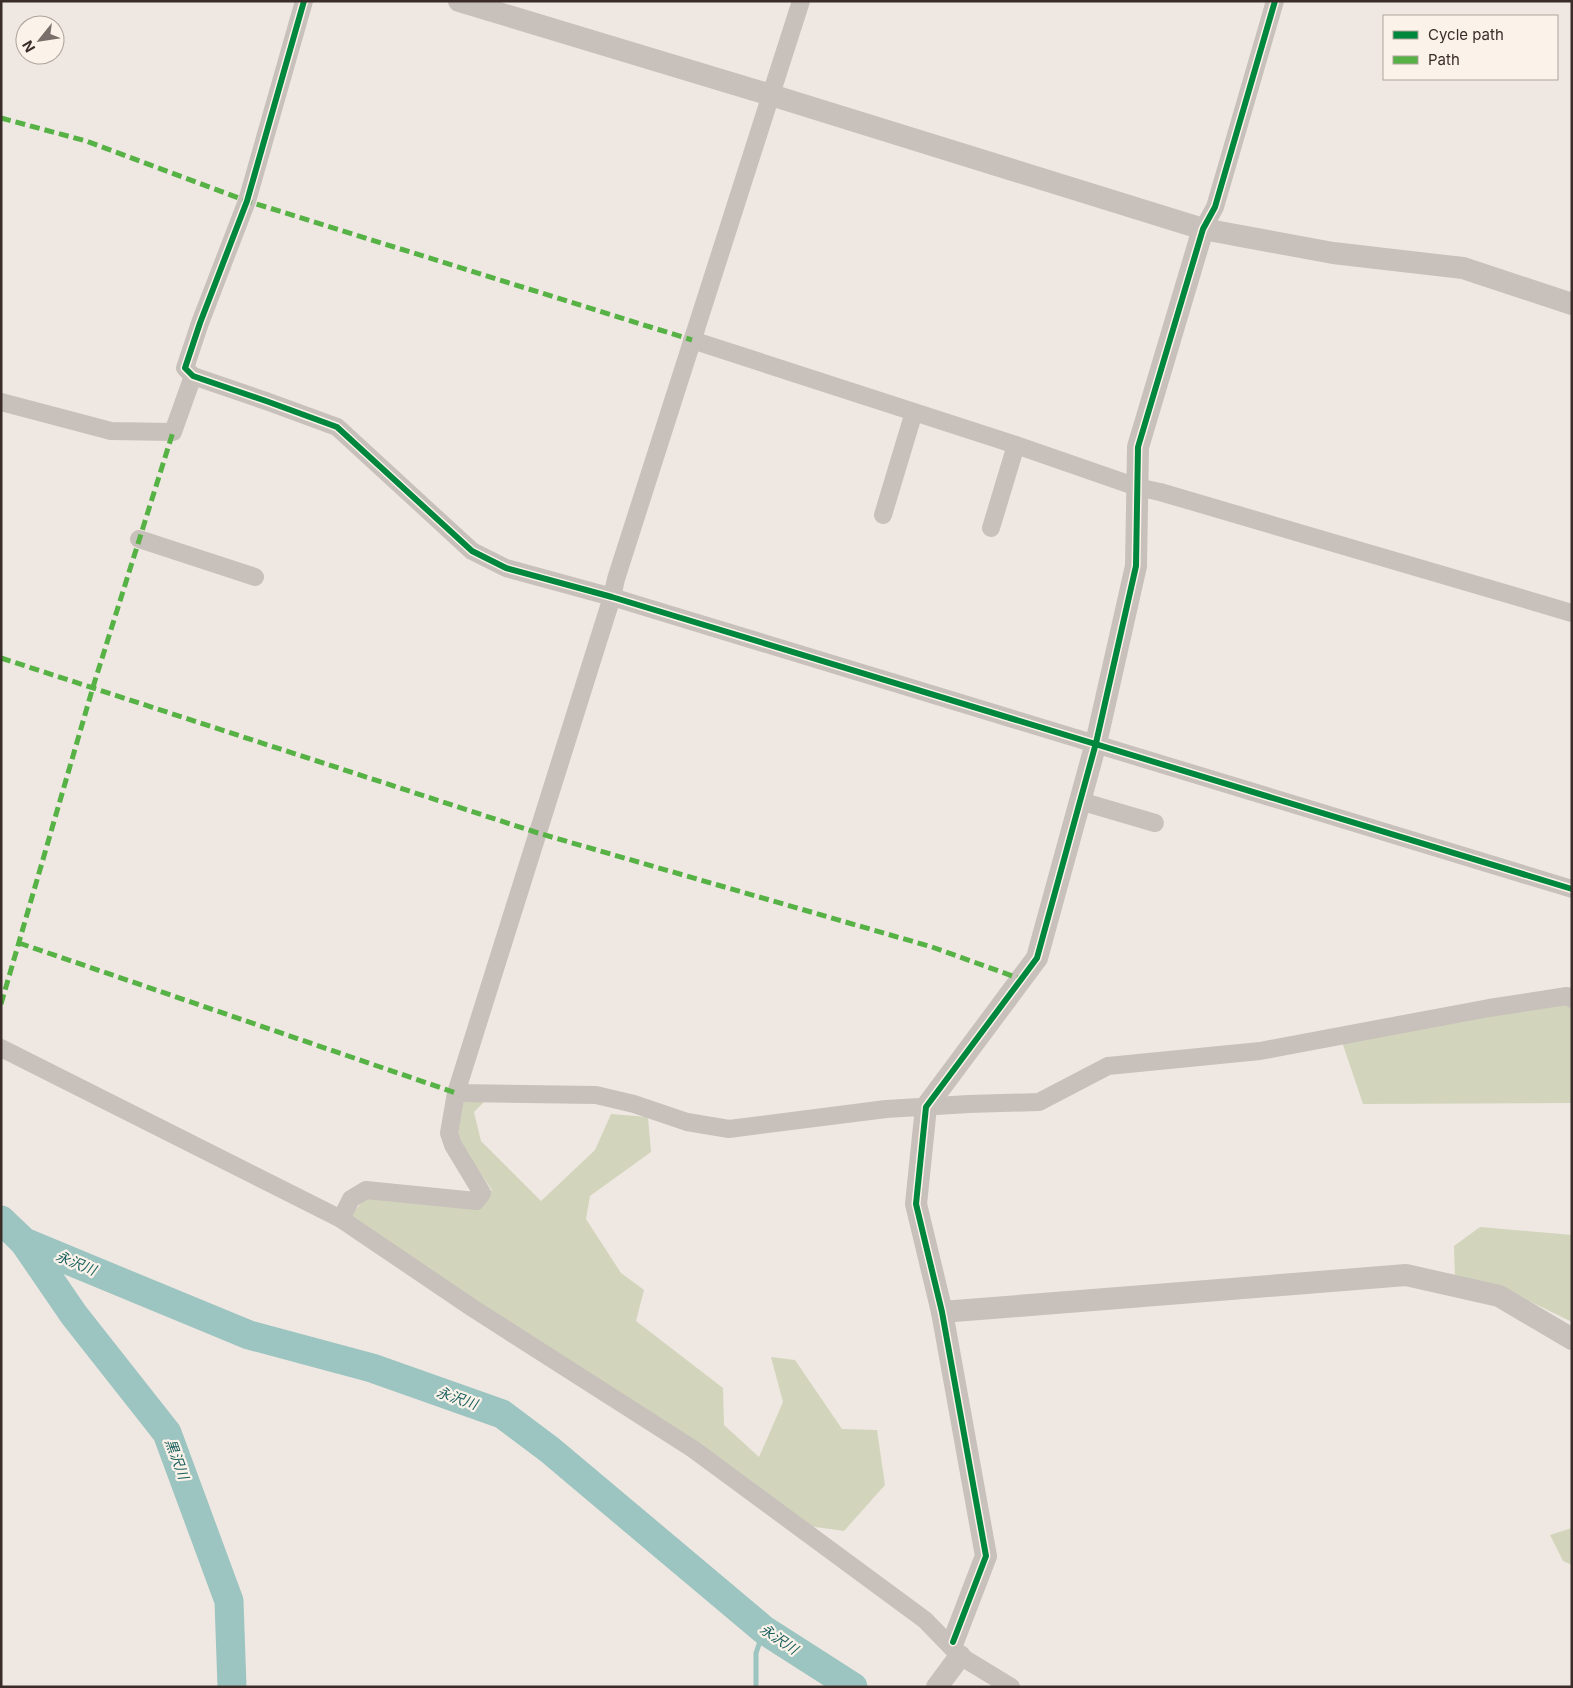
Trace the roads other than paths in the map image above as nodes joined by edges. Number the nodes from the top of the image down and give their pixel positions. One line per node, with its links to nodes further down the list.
1 (304, 1): 9 (street)
2 (459, 1): 5 (street)
3 (801, 1): 5 (street)
4 (1276, 1): 6 (street)
5 (771, 94): 6 (street); 8 (street)
6 (1204, 228): 7 (street); 13 (street)
7 (1572, 304)
8 (692, 340): 11 (street); 18 (street)
9 (193, 376): 10 (street); 18 (street)
10 (1, 402)
11 (914, 412): 12 (street); 14 (street)
12 (1016, 445): 13 (street); 15 (street)
13 (1137, 487): 19 (street); 20 (street)
14 (883, 515)
15 (991, 528)
16 (139, 539): 17 (street)
17 (255, 577)
18 (612, 597): 20 (street); 26 (street)
19 (1572, 613)
20 (1096, 743): 21 (street); 23 (street)
21 (1080, 801): 22 (street); 27 (street)
22 (1155, 823)
23 (1572, 889)
24 (1572, 998): 27 (street)
25 (1, 1048): 28 (street)
26 (456, 1093): 27 (street); 28 (street)
27 (926, 1107): 29 (street)
28 (341, 1219): 31 (street)
29 (942, 1312): 30 (street); 31 (street)
30 (1572, 1339)
31 (956, 1649): 32 (street); 33 (street)
32 (937, 1687)
33 (1012, 1687)

